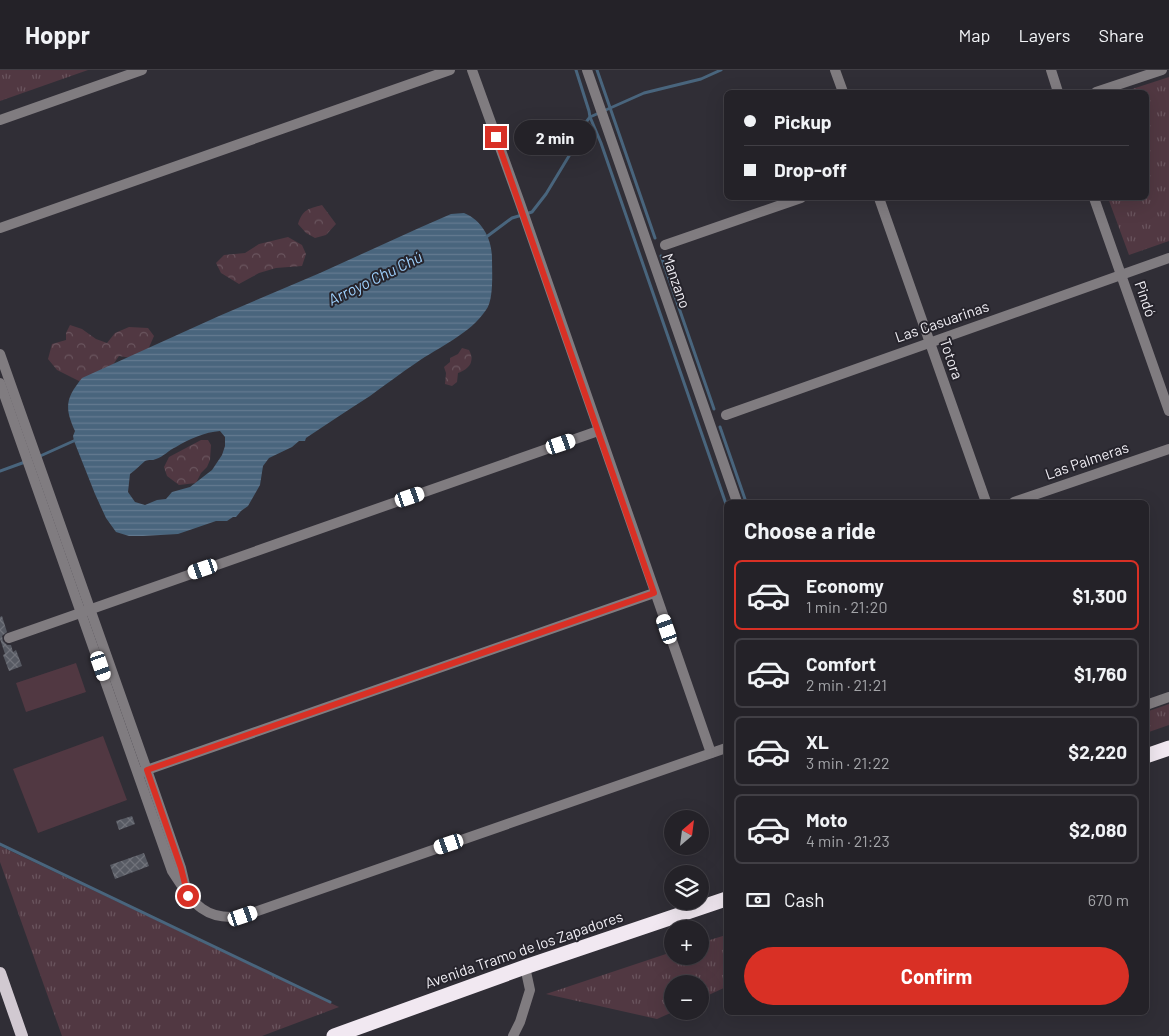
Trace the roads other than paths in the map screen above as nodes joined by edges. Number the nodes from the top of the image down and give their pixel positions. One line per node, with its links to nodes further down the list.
1 (142, 70): 11 (street)
2 (450, 70): 15 (street)
3 (472, 70): 24 (street)
4 (588, 70): 27 (street, Manzano)
5 (835, 70): 8 (street)
6 (1051, 70): 9 (street)
7 (1162, 70): 10 (street)
8 (842, 90)
9 (1057, 90)
10 (1102, 90)
11 (0, 120)
12 (795, 200): 16 (street)
13 (880, 200): 19 (street, Totora)
14 (1095, 200): 18 (street, Pindó)
15 (0, 228)
16 (665, 245)
17 (1169, 258): 18 (street, Las Casuarinas)
18 (1121, 275): 19 (street, Las Casuarinas); 22 (street, Pindó)
19 (930, 342): 23 (street, Las Casuarinas); 28 (street, Totora)
20 (0, 354): 26 (street)
21 (0, 383): 26 (street)
22 (1169, 411)
23 (726, 415)
24 (598, 430): 30 (street); 31 (street)
25 (1169, 449): 29 (street, Las Palmeras)
26 (30, 453): 31 (street)
27 (736, 500)
28 (985, 500)
29 (1020, 500)
30 (654, 593): 37 (street); 39 (street)
31 (86, 611): 32 (street); 39 (street)
32 (3, 640)
33 (1169, 698): 34 (street)
34 (1149, 704)
35 (1169, 748): 38 (highway)
36 (724, 749): 37 (street)
37 (711, 753): 39 (street)
38 (1149, 755)
39 (142, 772)
40 (724, 901): 41 (highway, Avenida Tramo de los Zapadores)
41 (525, 967): 44 (highway, Avenida Tramo de los Zapadores); 45 (street)
42 (0, 973): 43 (main road)
43 (22, 1036)
44 (334, 1036)
45 (514, 1036)

